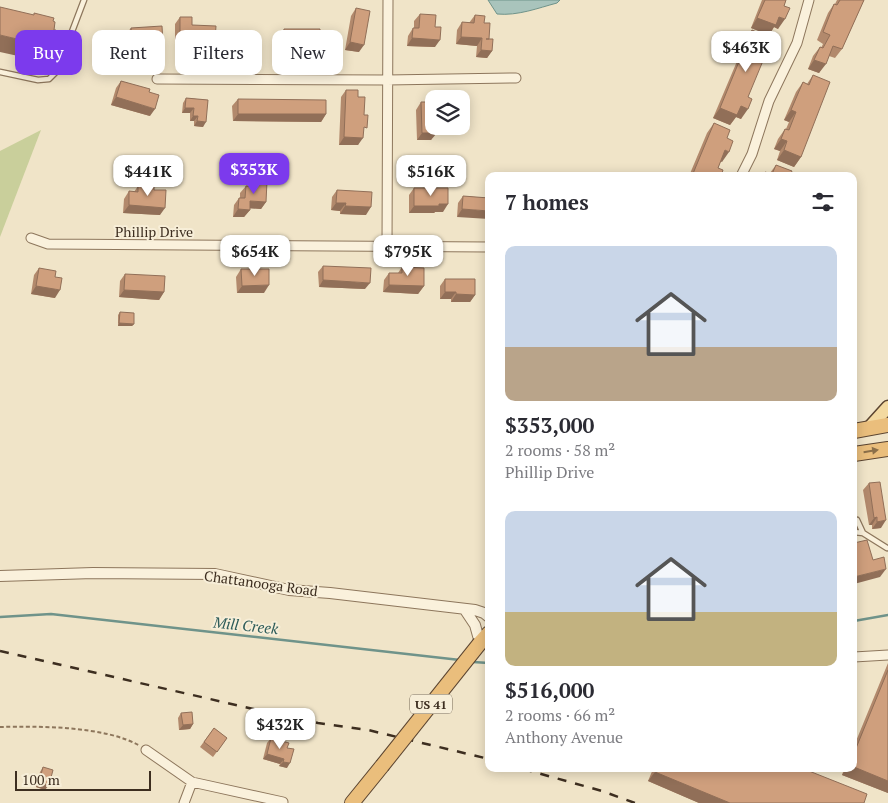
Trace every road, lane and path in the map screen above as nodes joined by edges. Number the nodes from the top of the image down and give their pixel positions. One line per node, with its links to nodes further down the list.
1 (84, 0): 4 (lane)
2 (388, 0): 7 (street)
3 (809, 0): 8 (street)
4 (0, 72)
5 (516, 78): 7 (street)
6 (157, 79): 7 (street)
7 (387, 80): 10 (street)
8 (743, 172)
9 (31, 238): 10 (street, Phillip Drive)
10 (387, 246): 11 (street, Phillip Drive)
11 (485, 247)
12 (888, 407): 14 (main road)
13 (888, 425): 14 (highway)
14 (869, 428): 15 (highway)
15 (857, 430)
16 (888, 449): 17 (highway, one-way to 16)
17 (857, 454)
18 (857, 520): 20 (lane)
19 (857, 532): 20 (lane)
20 (864, 533): 21 (lane)
21 (887, 548)
22 (0, 576): 23 (street, Chattanooga Road)
23 (465, 610): 24 (street, Chattanooga Road); 25 (street)
24 (485, 614)
25 (484, 638): 33 (highway, US 41, bridge)
26 (888, 655): 27 (street)
27 (857, 657)
28 (0, 727): 29 (path)
29 (146, 750): 30 (street)
30 (192, 782): 31 (street); 32 (street)
31 (283, 802)
32 (184, 803)
33 (352, 803)

